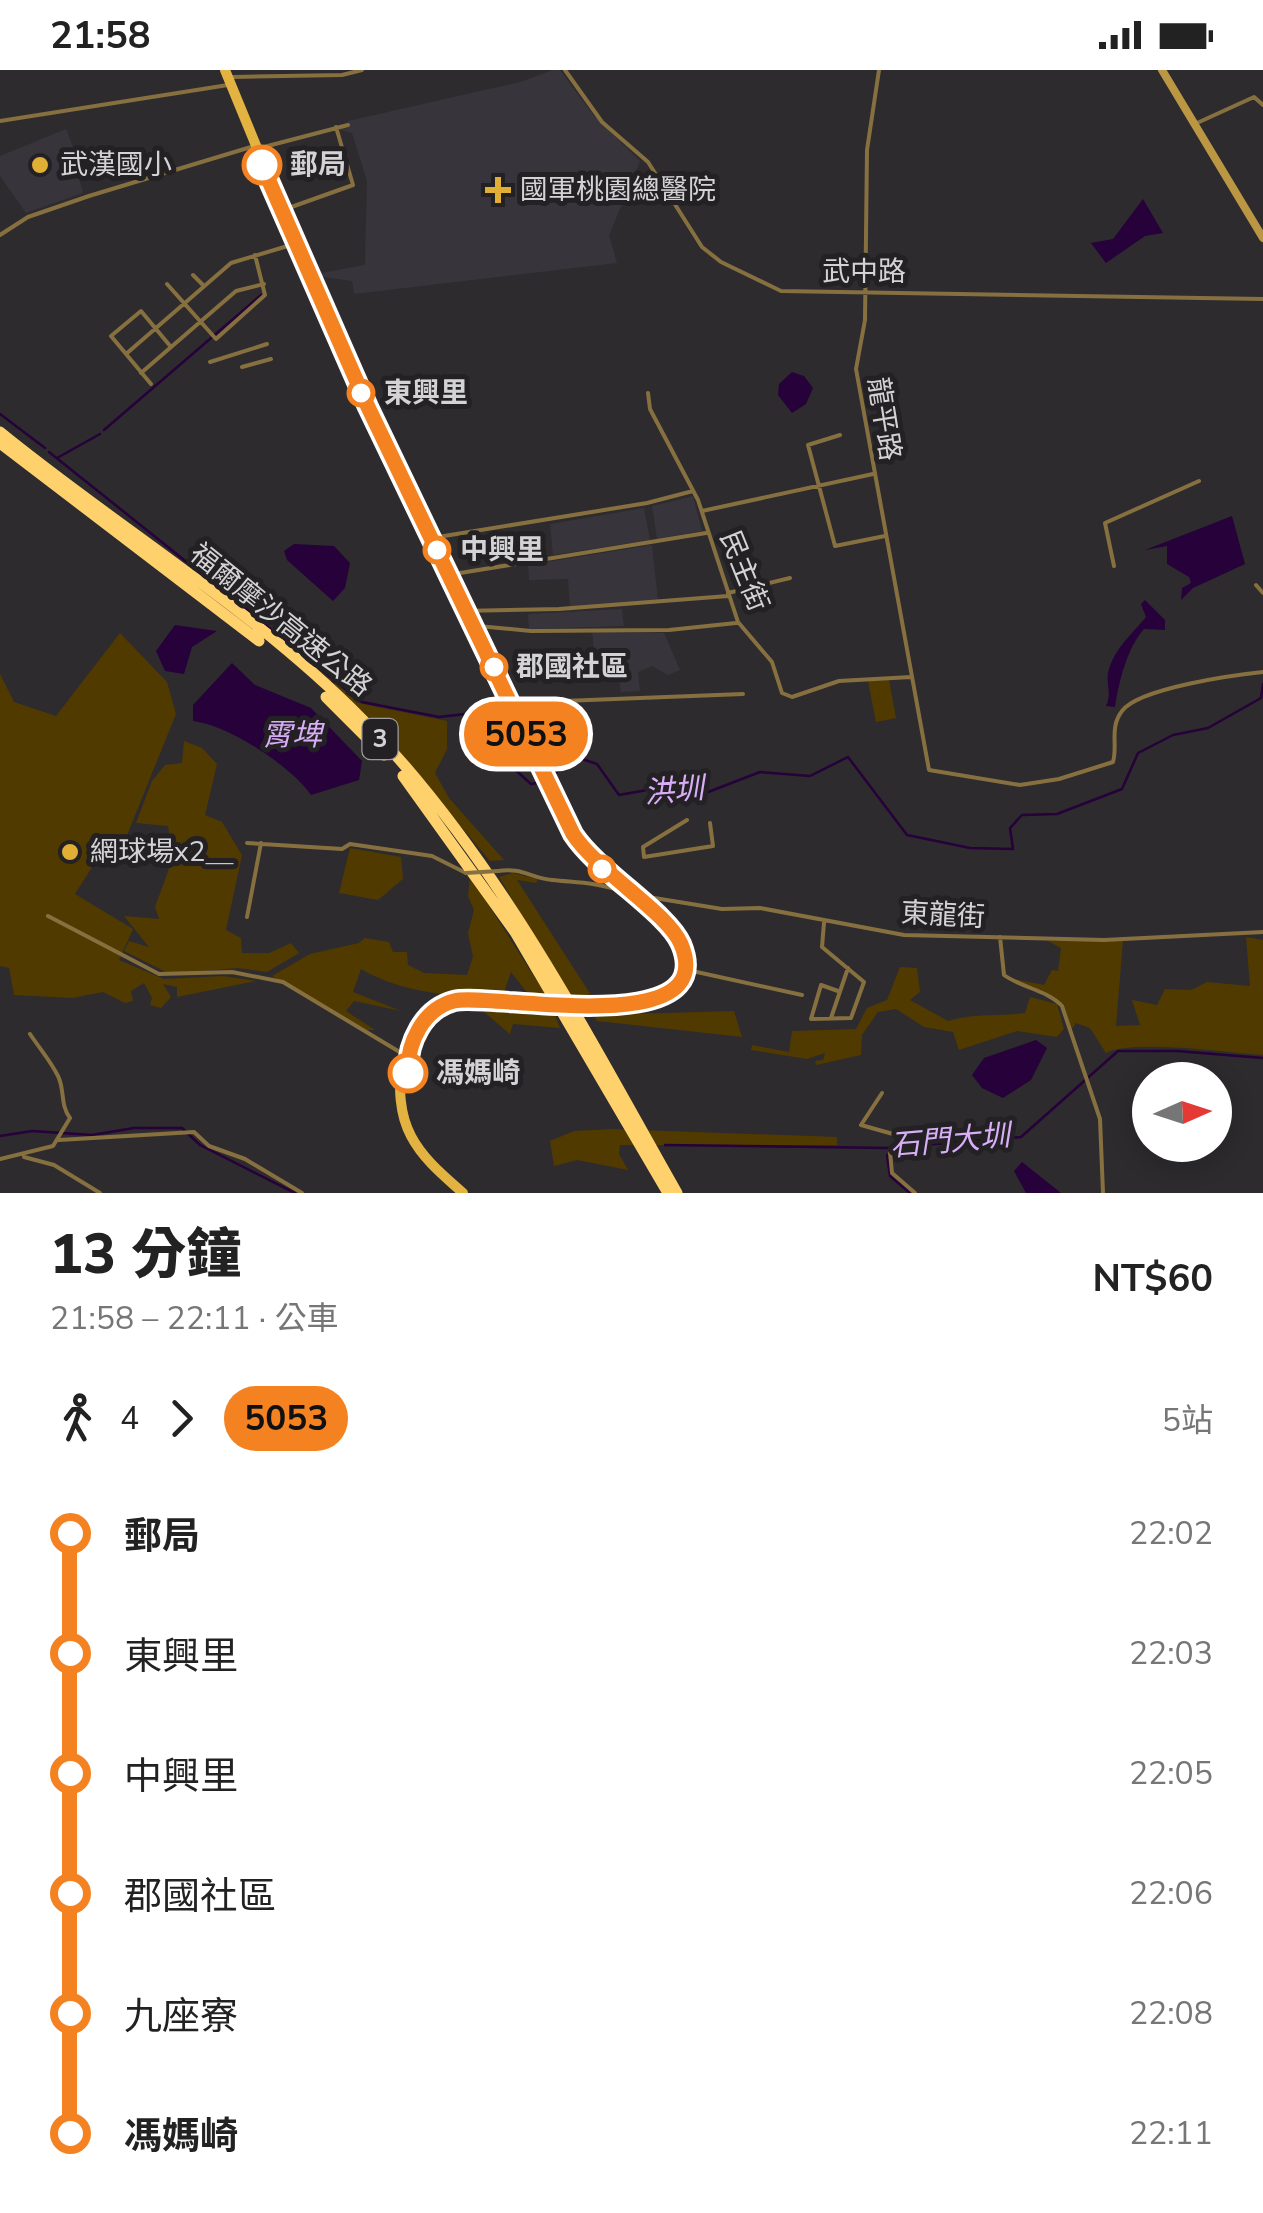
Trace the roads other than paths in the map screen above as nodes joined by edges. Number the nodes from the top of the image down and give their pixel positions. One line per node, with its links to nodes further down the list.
1 (223, 70): 6 (main road)
2 (362, 70): 6 (street)
3 (565, 70): 22 (street, 武中路)
4 (880, 70): 22 (street, 龍平路)
5 (1162, 70): 10 (street)
6 (229, 84): 8 (street); 12 (main road)
7 (1263, 104): 10 (street)
8 (0, 121)
9 (348, 125): 11 (street)
10 (1194, 125): 15 (street)
11 (336, 127): 12 (street); 13 (street)
12 (254, 147): 13 (main road); 14 (street)
13 (280, 211): 16 (main road); 46 (main road)
14 (0, 234)
15 (1263, 238)
16 (291, 245): 17 (street); 46 (main road)
17 (256, 255): 20 (street); 21 (street)
18 (193, 275): 21 (street)
19 (167, 284): 24 (street)
20 (264, 284): 25 (street); 25 (street)
21 (204, 286): 24 (street)
22 (865, 291): 23 (street, 武中路); 39 (street, 龍平路)
23 (1263, 299)
24 (188, 303): 25 (street); 26 (street)
25 (202, 322): 28 (street)
26 (156, 329): 28 (street); 29 (street); 29 (street)
27 (267, 344): 31 (street)
28 (171, 347): 33 (street)
29 (126, 354): 33 (street)
30 (271, 359): 32 (street)
31 (210, 362)
32 (242, 367)
33 (141, 373): 34 (street)
34 (151, 384)
35 (648, 393): 42 (street, 民主街)
36 (0, 432): 79 (highway, 福爾摩沙高速公路 / 3)
37 (840, 436): 41 (street)
38 (0, 443): 79 (highway, 福爾摩沙高速公路 / 3)
39 (873, 474): 41 (street); 45 (street, 龍平路)
40 (1199, 481): 47 (street)
41 (818, 486): 43 (street); 45 (street)
42 (693, 491): 43 (street, 民主街); 46 (street)
43 (702, 512): 44 (street, 民主街)
44 (706, 534): 48 (street); 52 (street, 民主街)
45 (885, 536): 56 (street, 龍平路)
46 (430, 538): 48 (main road); 53 (main road)
47 (1114, 566)
48 (450, 574): 53 (main road)
49 (790, 578): 52 (street)
50 (1256, 585): 51 (street)
51 (1263, 593)
52 (728, 594): 53 (street); 54 (street, 民主街)
53 (466, 618): 54 (street); 58 (main road)
54 (738, 622): 56 (street, 民主街)
55 (1263, 672): 56 (street, 龍平路)
56 (910, 678)
57 (743, 694): 58 (street)
58 (509, 703): 63 (main road)
59 (687, 820): 60 (street)
60 (710, 823)
61 (247, 843): 62 (street)
62 (261, 843): 63 (street, 東龍街, bridge); 65 (street)
63 (626, 892): 66 (street, 東龍街); 70 (main road)
64 (48, 916): 75 (street)
65 (247, 917)
66 (824, 923): 68 (street, 東龍街); 69 (street)
67 (1263, 932): 68 (street, 東龍街)
68 (1000, 938): 89 (street)
69 (848, 968): 71 (street); 73 (street)
70 (680, 969): 72 (street); 75 (main road, bridge)
71 (838, 991): 73 (street); 73 (street)
72 (802, 995)
73 (831, 1018)
74 (30, 1034): 78 (street)
75 (405, 1055): 85 (main road)
76 (882, 1092): 77 (street)
77 (893, 1134)
78 (59, 1140): 81 (street); 84 (street)
79 (647, 1148): 86 (highway, 福爾摩沙高速公路 / 3); 87 (highway, 福爾摩沙高速公路 / 3)
80 (890, 1152): 88 (street)
81 (23, 1157): 82 (street); 83 (street)
82 (0, 1160)
83 (100, 1193)
84 (302, 1193)
85 (464, 1193)
86 (668, 1193)
87 (677, 1193)
88 (915, 1193)
89 (1104, 1193)

